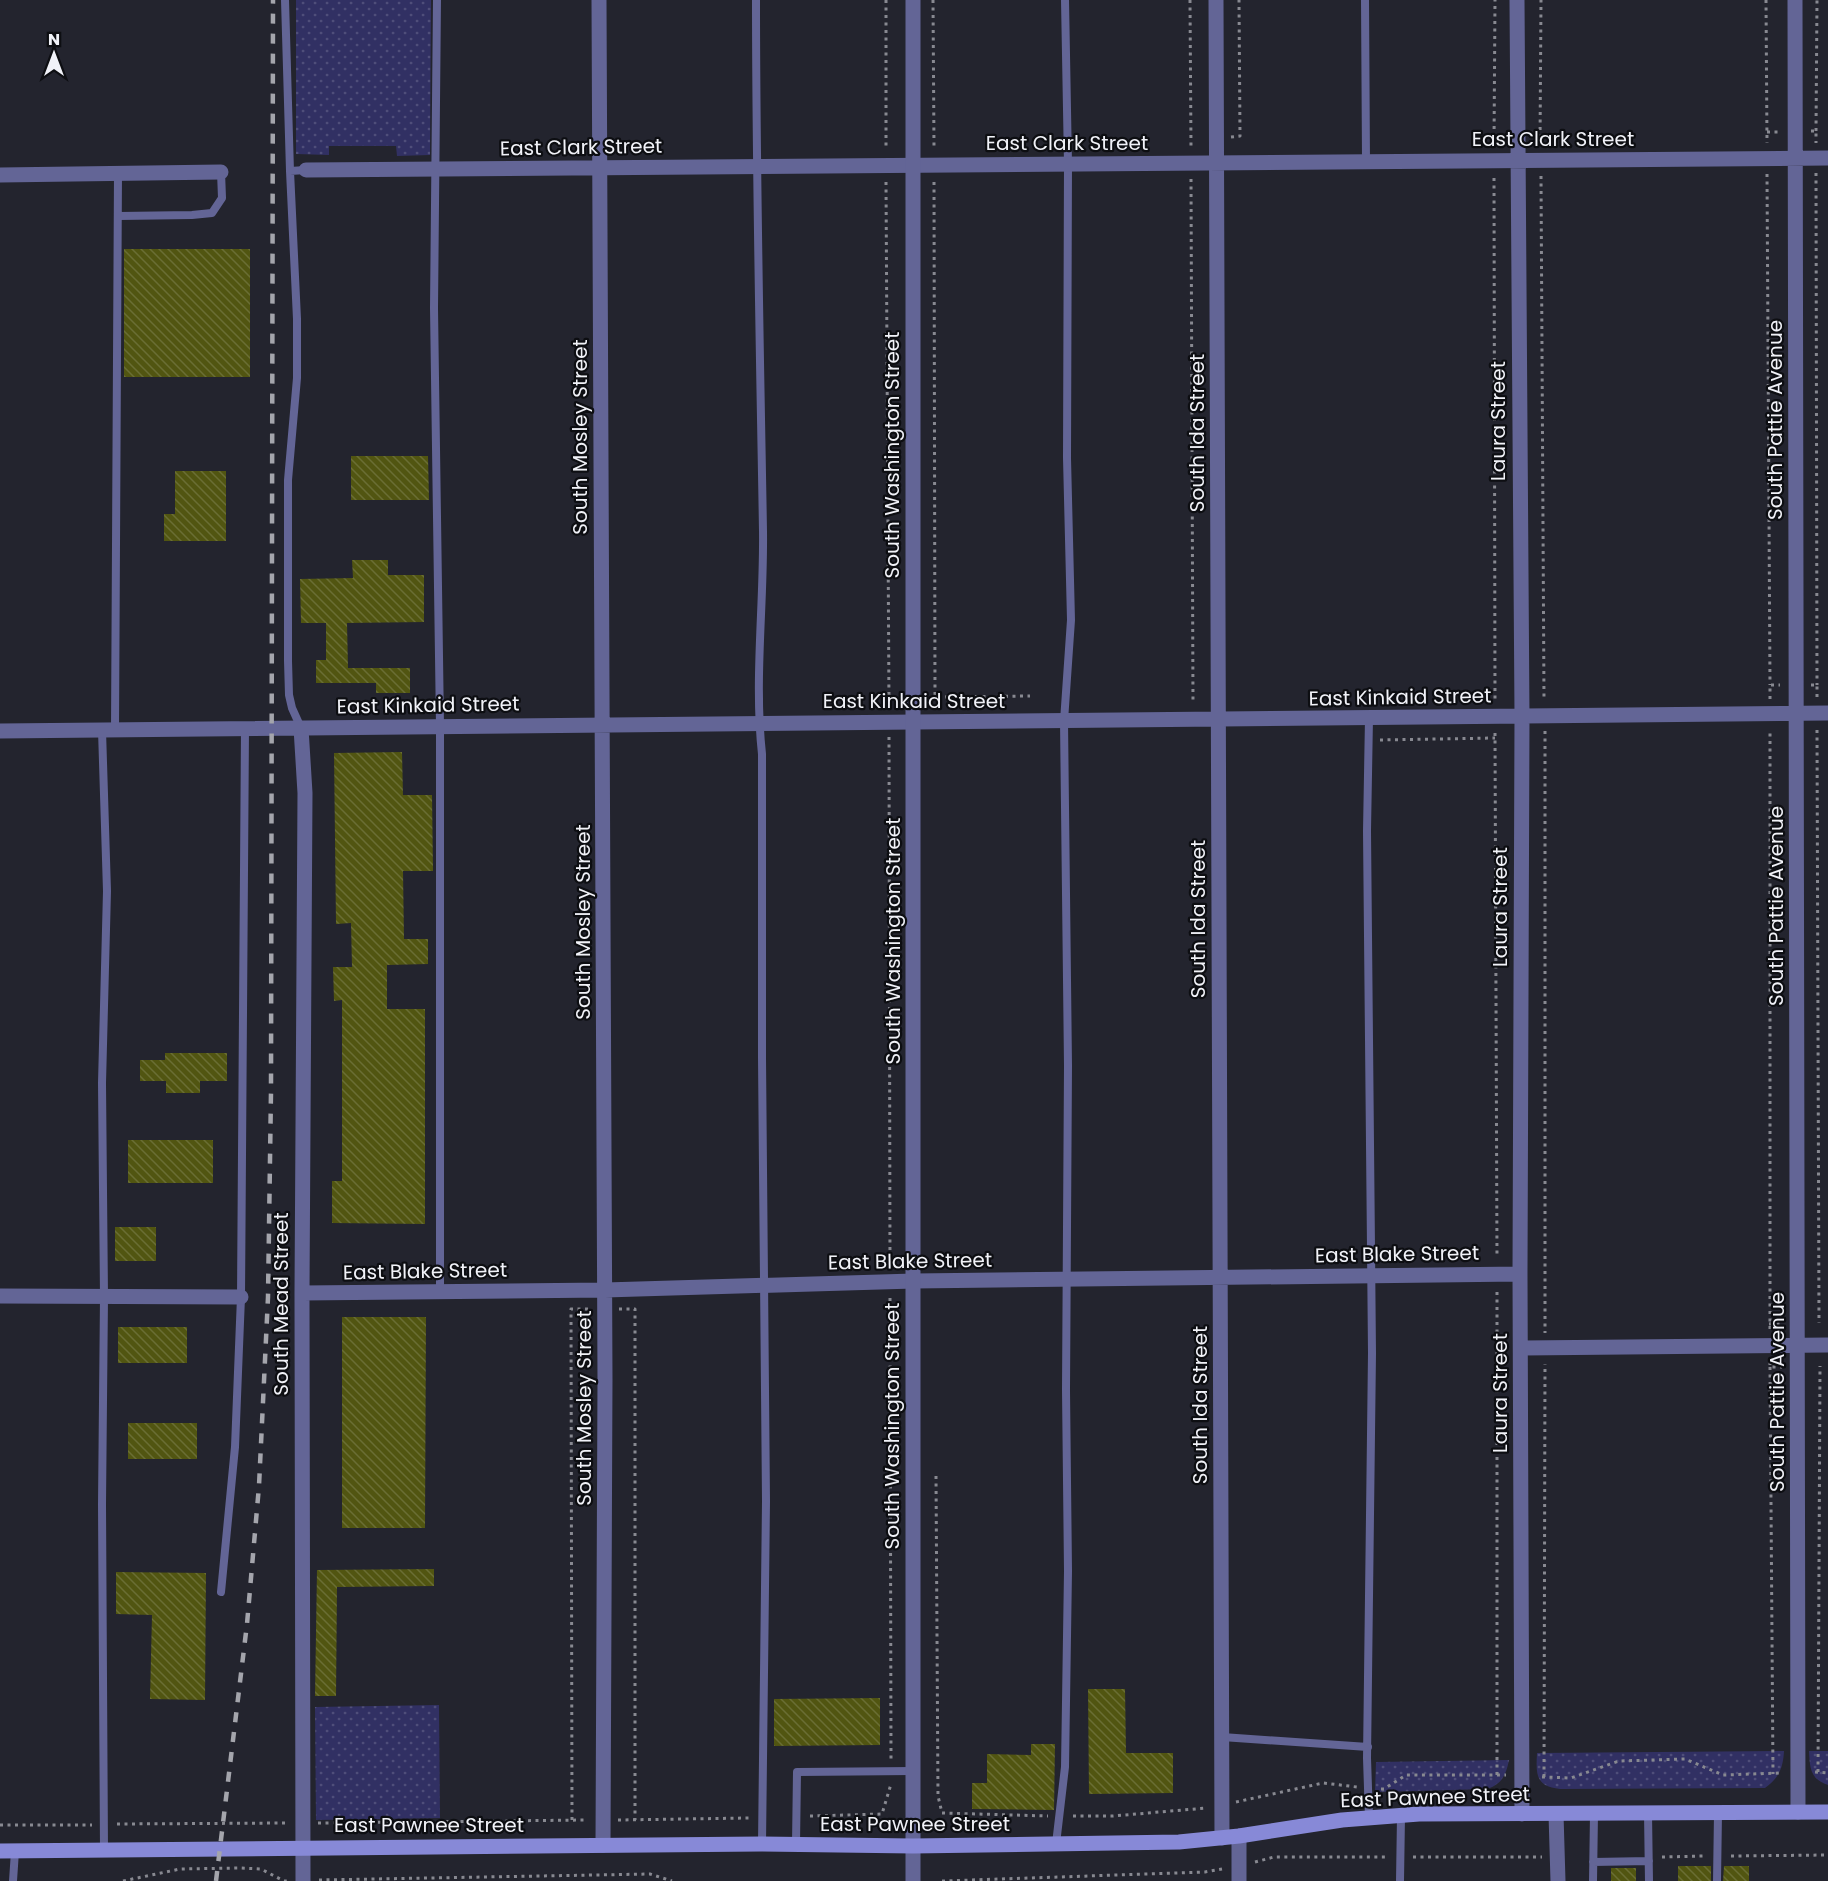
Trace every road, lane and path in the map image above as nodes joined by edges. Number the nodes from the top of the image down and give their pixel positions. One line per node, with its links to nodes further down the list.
1 (285, 0): 38 (lane)
2 (437, 0): 37 (lane)
3 (599, 0): 35 (street, South Mosley Street)
4 (756, 0): 34 (lane)
5 (886, 0): 31 (path)
6 (913, 0): 32 (street, South Washington Street)
7 (933, 0): 33 (path)
8 (1065, 0): 30 (lane)
9 (1190, 0): 28 (path)
10 (1216, 0): 29 (street, South Ida Street)
11 (1365, 0): 27 (lane)
12 (1495, 0): 24 (path)
13 (1517, 0): 25 (street, Laura Street)
14 (1541, 0): 26 (path)
15 (1766, 0): 20 (path)
16 (1794, 0): 18 (street, South Pattie Avenue)
17 (1817, 0): 19 (path)
18 (1795, 131): 19 (path); 20 (path); 22 (street, South Pattie Avenue)
19 (1816, 131): 23 (path)
20 (1767, 132): 21 (path)
21 (1767, 158): 22 (street, East Clark Street); 26 (street, East Clark Street); 43 (path)
22 (1795, 158): 23 (street, East Clark Street); 47 (street, South Pattie Avenue)
23 (1822, 158): 44 (path)
24 (1494, 160): 25 (street, East Clark Street); 27 (street, East Clark Street); 51 (path)
25 (1517, 160): 26 (street, East Clark Street); 49 (street, Laura Street)
26 (1540, 160): 50 (path)
27 (1366, 162): 29 (street, East Clark Street)
28 (1191, 163): 29 (street, East Clark Street); 30 (street, East Clark Street); 46 (path)
29 (1216, 163): 53 (street, South Ida Street)
30 (1068, 164): 33 (street, East Clark Street); 54 (lane)
31 (886, 165): 32 (street, East Clark Street); 34 (street, East Clark Street); 57 (path)
32 (913, 165): 33 (street, East Clark Street); 55 (street, South Washington Street)
33 (934, 165): 45 (path)
34 (757, 166): 35 (street, East Clark Street); 56 (lane)
35 (600, 168): 37 (street, East Clark Street); 58 (street, South Mosley Street)
36 (306, 170): 37 (street, East Clark Street); 38 (lane)
37 (437, 170): 59 (lane)
38 (290, 171): 61 (lane)
39 (221, 172): 40 (street); 42 (lane)
40 (118, 173): 41 (street); 42 (lane)
41 (0, 175)
42 (119, 216): 62 (lane)
43 (1770, 685)
44 (1817, 685)
45 (1030, 696)
46 (1193, 703)
47 (1796, 713): 48 (street, East Kinkaid Street); 50 (street, East Kinkaid Street); 80 (street, South Pattie Avenue)
48 (1828, 713)
49 (1522, 716): 50 (street, East Kinkaid Street); 51 (street, East Kinkaid Street); 67 (street, Laura Street)
50 (1545, 716): 83 (path)
51 (1495, 717): 52 (street, East Kinkaid Street); 64 (path)
52 (1369, 718): 53 (street, East Kinkaid Street); 65 (lane)
53 (1219, 720): 54 (street, East Kinkaid Street); 69 (street, South Ida Street)
54 (1064, 721): 55 (street, East Kinkaid Street); 70 (lane)
55 (914, 722): 57 (street, East Kinkaid Street); 72 (street, South Washington Street)
56 (759, 723): 57 (street, East Kinkaid Street); 58 (street, East Kinkaid Street); 73 (lane)
57 (889, 723): 71 (path)
58 (603, 725): 59 (street, East Kinkaid Street); 74 (street, South Mosley Street)
59 (440, 726): 61 (street, East Kinkaid Street); 75 (lane)
60 (245, 728): 61 (street, East Kinkaid Street); 62 (street, East Kinkaid Street); 79 (lane)
61 (301, 728): 76 (street, South Mead Street)
62 (108, 730): 63 (street, East Kinkaid Street); 78 (lane)
63 (0, 731)
64 (1495, 738): 65 (path); 66 (path)
65 (1369, 740): 68 (lane)
66 (1497, 1274): 67 (street, East Blake Street); 68 (street, East Blake Street); 93 (path)
67 (1520, 1274): 82 (street, Laura Street)
68 (1370, 1275): 69 (street, East Blake Street); 88 (lane)
69 (1221, 1277): 70 (street, East Blake Street); 87 (street, South Ida Street)
70 (1068, 1279): 72 (street, East Blake Street); 114 (lane)
71 (890, 1281): 72 (street, East Blake Street); 73 (street, East Blake Street); 89 (path)
72 (914, 1281): 90 (street, South Washington Street)
73 (765, 1285): 74 (street, East Blake Street); 104 (lane)
74 (605, 1290): 75 (street, East Blake Street); 106 (street, South Mosley Street)
75 (440, 1292): 76 (street, East Blake Street)
76 (302, 1293): 107 (street, South Mead Street)
77 (0, 1296): 78 (street)
78 (104, 1297): 79 (street); 108 (lane)
79 (241, 1298): 86 (lane)
80 (1798, 1345): 81 (street); 83 (street); 95 (street, South Pattie Avenue)
81 (1828, 1345)
82 (1521, 1348): 83 (street); 98 (street, Laura Street)
83 (1545, 1348): 94 (path)
84 (1820, 1366): 91 (path)
85 (1770, 1367): 92 (path)
86 (221, 1592)
87 (1222, 1737): 88 (lane); 111 (street, South Ida Street)
88 (1368, 1747): 105 (lane)
89 (891, 1770): 90 (lane); 102 (path); 102 (lane)
90 (913, 1770): 116 (street, South Washington Street)
91 (1818, 1772)
92 (1773, 1774)
93 (1497, 1775)
94 (1544, 1777)
95 (1798, 1812): 96 (main road, East Pawnee Street); 97 (main road, East Pawnee Street)
96 (1828, 1812)
97 (1718, 1813): 101 (main road, East Pawnee Street); 121 (lane)
98 (1522, 1814): 99 (main road, East Pawnee Street); 103 (main road, East Pawnee Street)
99 (1556, 1814): 100 (main road, East Pawnee Street); 123 (street)
100 (1594, 1814): 101 (main road, East Pawnee Street); 125 (lane)
101 (1648, 1814): 124 (lane)
102 (797, 1816): 113 (lane)
103 (1401, 1816): 105 (main road, East Pawnee Street); 122 (lane)
104 (763, 1817): 106 (path); 112 (lane)
105 (1369, 1818): 110 (main road, East Pawnee Street)
106 (603, 1820): 107 (path); 115 (street, South Mosley Street)
107 (303, 1823): 108 (path); 117 (street, South Mead Street)
108 (104, 1824): 109 (path); 118 (lane)
109 (0, 1825)
110 (1239, 1836): 111 (main road, East Pawnee Street); 126 (street)
111 (1222, 1838): 114 (main road, East Pawnee Street)
112 (762, 1844): 113 (main road, East Pawnee Street); 115 (main road, East Pawnee Street)
113 (796, 1844): 116 (main road, East Pawnee Street)
114 (1056, 1844): 116 (main road, East Pawnee Street)
115 (603, 1845): 117 (main road, East Pawnee Street)
116 (913, 1846): 135 (street, South Washington Street)
117 (303, 1847): 118 (main road, East Pawnee Street); 131 (street, South Mead Street)
118 (105, 1850): 119 (main road, East Pawnee Street)
119 (8, 1851): 129 (lane)
120 (1828, 1855): 121 (path)
121 (1718, 1856): 124 (path); 142 (lane)
122 (1400, 1857): 123 (path); 126 (path); 138 (lane)
123 (1557, 1857): 139 (street)
124 (1649, 1859): 125 (lane); 141 (lane)
125 (1593, 1862): 140 (lane)
126 (1239, 1865): 136 (path); 137 (street)
127 (625, 1875): 128 (path); 133 (path); 134 (path)
128 (577, 1876): 131 (path); 132 (path)
129 (13, 1881)
130 (123, 1881): 131 (path)
131 (303, 1881)
132 (578, 1881)
133 (625, 1881)
134 (672, 1881)
135 (913, 1881)
136 (942, 1881)
137 (1239, 1881)
138 (1400, 1881)
139 (1558, 1881)
140 (1593, 1881)
141 (1649, 1881)
142 (1717, 1881)

